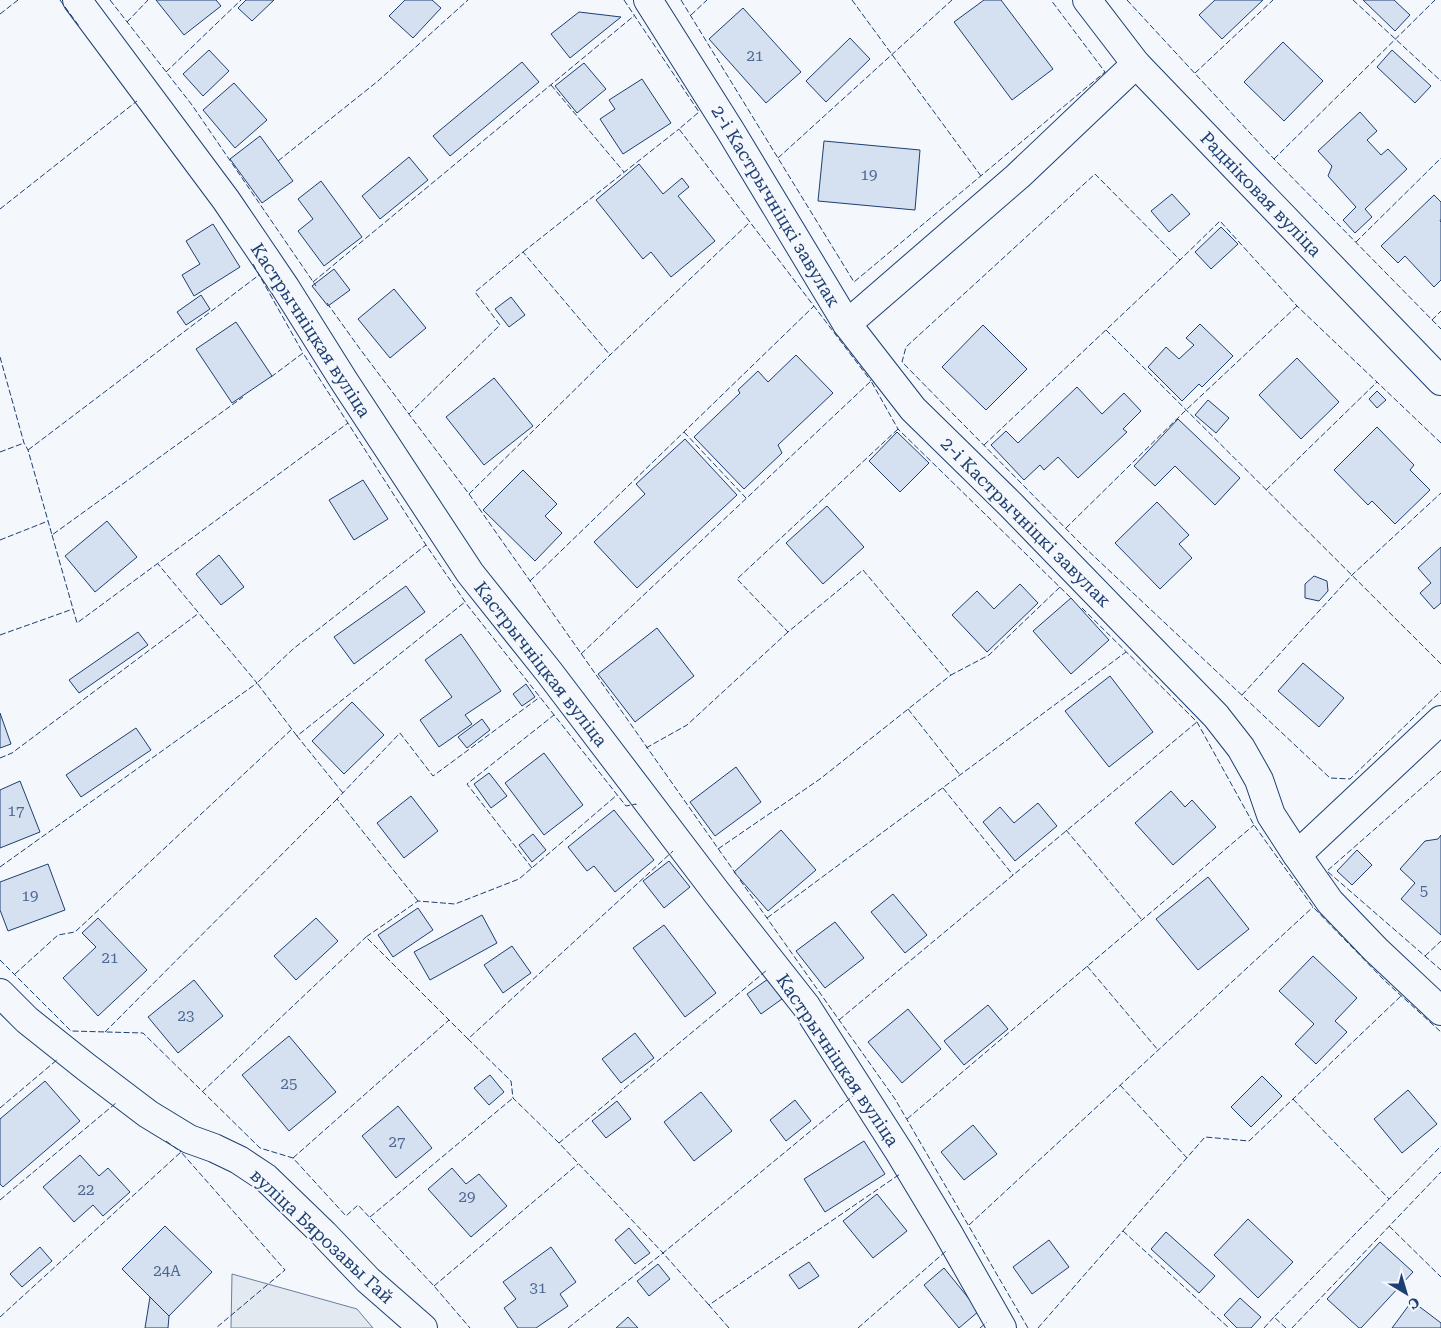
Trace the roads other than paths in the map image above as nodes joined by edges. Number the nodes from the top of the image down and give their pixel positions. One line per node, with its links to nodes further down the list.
1 (77, 0): 12 (street, Кастрычніцкая вуліца)
2 (648, 0): 5 (street, 2-і Кастрычніцкі завулак)
3 (1087, 0): 4 (street, Радніковая вуліца)
4 (1136, 64): 5 (street); 6 (street, Радніковая вуліца)
5 (847, 324): 8 (street, 2-і Кастрычніцкі завулак)
6 (1441, 381)
7 (1441, 720): 8 (street)
8 (1297, 855): 10 (street, 2-і Кастрычніцкі завулак)
9 (0, 993): 11 (street, вуліца Бярозавы Гай)
10 (1441, 1011)
11 (423, 1328)
12 (1002, 1328)

